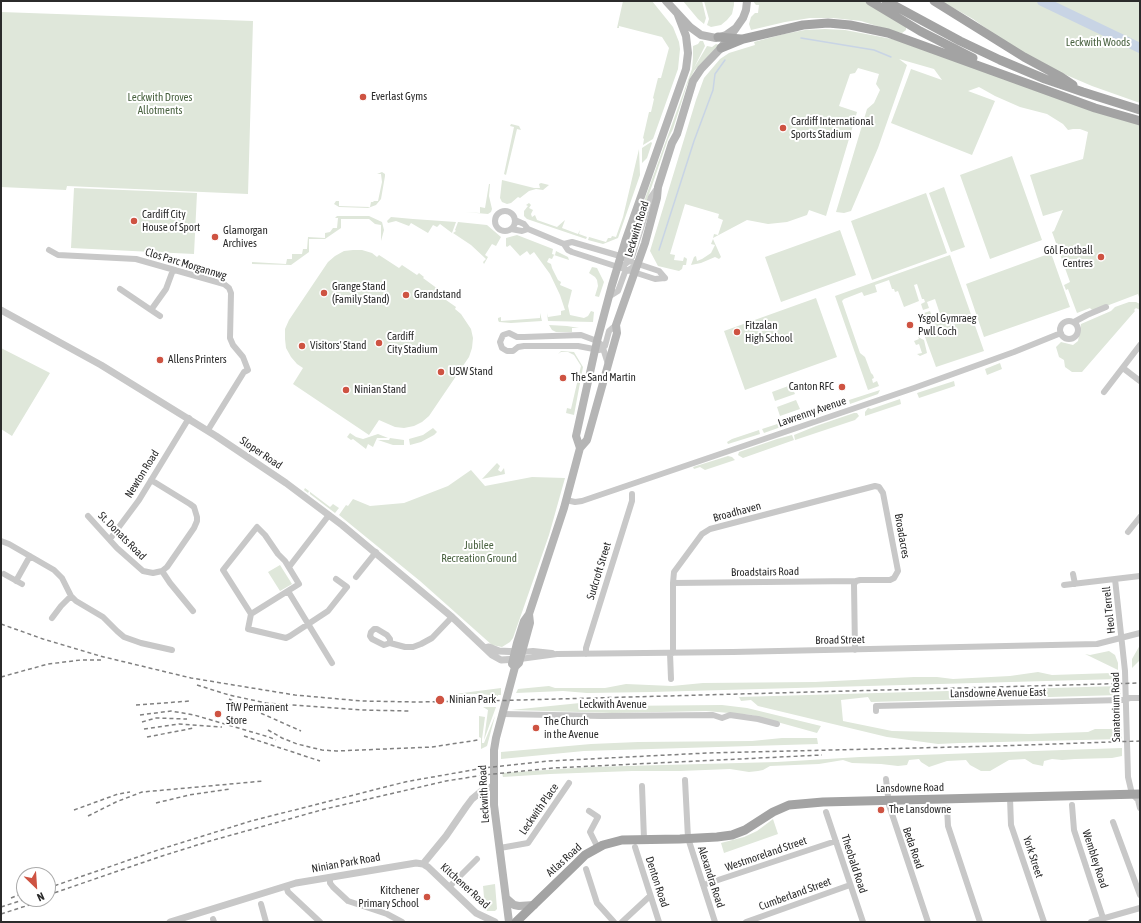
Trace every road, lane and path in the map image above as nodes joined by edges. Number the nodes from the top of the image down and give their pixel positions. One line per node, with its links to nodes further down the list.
1 (666, 1): 6 (main road)
2 (747, 1): 7 (main road, Leckwith Road)
3 (870, 1): 12 (main road)
4 (886, 1): 13 (main road)
5 (934, 1): 13 (main road)
6 (678, 15): 8 (main road); 21 (main road, Leckwith Road)
7 (736, 28): 8 (main road); 9 (main road, Leckwith Road)
8 (718, 37): 9 (main road)
9 (729, 38): 10 (main road); 11 (main road, Leckwith Road)
10 (744, 39): 11 (main road); 12 (main road)
11 (721, 48): 22 (main road, Leckwith Road)
12 (1020, 80): 15 (main road)
13 (1083, 92): 14 (main road)
14 (1140, 110)
15 (1140, 121)
16 (516, 220): 17 (street); 17 (street); 18 (street)
17 (511, 229): 18 (street)
18 (528, 229): 19 (street)
19 (564, 244): 21 (street); 23 (street)
20 (49, 250): 24 (street, Clos Parc Morgannwg)
21 (620, 256): 22 (street); 23 (main road, Leckwith Road)
22 (633, 262): 23 (street); 25 (main road, Leckwith Road); 25 (street)
23 (618, 268): 25 (street); 27 (main road, Leckwith Road)
24 (173, 270): 30 (street); 45 (street, Clos Parc Morgannwg)
25 (631, 272): 27 (street); 33 (main road, Leckwith Road)
26 (120, 289): 30 (street)
27 (610, 296): 36 (main road, Leckwith Road)
28 (1106, 307): 32 (street, Lawrenny Avenue)
29 (1, 310): 44 (street, Sloper Road)
30 (151, 310): 31 (street)
31 (160, 316)
32 (1074, 322): 34 (street, Lawrenny Avenue); 34 (street, Lawrenny Avenue)
33 (616, 325): 39 (street); 40 (main road, Leckwith Road)
34 (1061, 333): 50 (street, Lawrenny Avenue)
35 (517, 336): 36 (street); 38 (street); 38 (street)
36 (597, 341): 39 (main road, Leckwith Road)
37 (1140, 345): 41 (street)
38 (518, 347): 39 (street)
39 (599, 349): 40 (street); 46 (main road, Leckwith Road)
40 (608, 364): 46 (main road, Leckwith Road)
41 (1123, 368): 42 (street); 43 (street)
42 (1140, 381)
43 (1104, 392)
44 (189, 418): 45 (street, Sloper Road); 47 (street, Newton Road)
45 (208, 430): 51 (street, Sloper Road)
46 (580, 448): 50 (main road, Leckwith Road)
47 (151, 480): 55 (street, Newton Road); 60 (street)
48 (879, 487): 66 (street, Broadacres); 67 (street, Broadhaven)
49 (632, 494): 84 (street, Sudcroft Street)
50 (566, 500): 85 (main road, Leckwith Road)
51 (329, 515): 57 (street, Sloper Road); 59 (street)
52 (88, 516): 55 (street, St. Donats Road)
53 (1140, 517): 54 (street)
54 (1128, 532)
55 (110, 539): 60 (street, St. Donats Road)
56 (1, 541): 58 (street)
57 (376, 552): 70 (street); 75 (street, Sloper Road)
58 (30, 556): 61 (street); 72 (street)
59 (289, 567): 71 (street); 74 (street)
60 (162, 571): 73 (street)
61 (4, 574)
62 (1073, 574): 68 (street)
63 (1140, 576): 65 (street, Heol Terrell)
64 (336, 579): 70 (street)
65 (1115, 579): 68 (street, Heol Terrell); 79 (street, Heol Terrell)
66 (856, 582): 67 (street, Broadstairs Road); 82 (street)
67 (673, 583): 83 (street, Broadhaven)
68 (1075, 584): 69 (street, Heol Terrell)
69 (1064, 585)
70 (347, 587): 77 (street)
71 (288, 591): 74 (street); 77 (street)
72 (71, 596): 76 (street); 81 (street)
73 (193, 611)
74 (251, 614): 77 (street)
75 (452, 616): 80 (street); 85 (street, Sloper Road)
76 (52, 618)
77 (308, 625): 86 (street)
78 (1140, 633): 79 (street)
79 (1122, 638): 82 (street, Broad Street); 89 (street, Sanatorium Road)
80 (390, 643)
81 (172, 650)
82 (855, 650): 83 (street, Broad Street)
83 (671, 653): 84 (street, Broad Street); 87 (street, Broadhaven)
84 (586, 654): 85 (street, Broad Street)
85 (516, 658): 91 (main road, Leckwith Road)
86 (332, 663)
87 (671, 679)
88 (1140, 698): 89 (street)
89 (1126, 700): 90 (street, Lansdowne Avenue East); 98 (street, Sanatorium Road)
90 (876, 711)
91 (503, 714): 92 (street, Leckwith Avenue); 96 (main road, Leckwith Road)
92 (777, 724)
93 (886, 779): 100 (street, Beda Road)
94 (685, 780): 107 (street, Alexandra Road)
95 (569, 783): 111 (street, Leckwith Place)
96 (494, 786): 111 (main road, Leckwith Road); 114 (street)
97 (642, 786): 108 (street)
98 (1136, 794): 99 (main road, Lansdowne Road); 103 (street, Sanatorium Road)
99 (1010, 798): 100 (main road, Lansdowne Road); 143 (street, York Street)
100 (888, 801): 107 (main road, Lansdowne Road); 141 (street, Beda Road)
101 (1072, 805): 127 (street, Wembley Road)
102 (948, 808): 142 (street)
103 (1140, 808)
104 (590, 811): 112 (street)
105 (826, 812): 109 (street, Theobald Road)
106 (1113, 822): 121 (street)
107 (688, 838): 108 (main road, Atlas Road); 117 (street, Alexandra Road)
108 (644, 839): 112 (main road, Atlas Road)
109 (836, 841): 117 (street, Westmoreland Street); 118 (street, Theobald Road)
110 (635, 847): 122 (street, Denton Road)
111 (500, 848): 123 (main road, Leckwith Road)
112 (598, 848): 125 (main road, Atlas Road)
113 (477, 859): 120 (street)
114 (423, 864): 116 (street, Ninian Park Road); 120 (street, Kitchener Road)
115 (586, 869): 135 (street)
116 (330, 877): 119 (street, Ninian Park Road); 131 (street)
117 (703, 885): 138 (street, Alexandra Road)
118 (850, 885): 139 (street, Cumberland Street); 140 (street, Theobald Road)
119 (286, 886): 128 (street, Ninian Park Road); 130 (street)
120 (449, 887): 132 (street, Kitchener Road)
121 (1140, 895)
122 (650, 896): 136 (street); 137 (street, Denton Road)
123 (506, 898): 125 (main road); 133 (main road, Leckwith Road)
124 (261, 904): 129 (street)
125 (534, 905): 134 (main road, Atlas Road)
126 (1140, 908): 127 (street)
127 (1104, 918): 144 (street)
128 (170, 922)
129 (266, 922)
130 (320, 922)
131 (402, 922)
132 (495, 922)
133 (509, 922)
134 (516, 922)
135 (614, 922)
136 (622, 922)
137 (659, 922)
138 (715, 922)
139 (746, 922)
140 (863, 922)
141 (928, 922)
142 (980, 922)
143 (1044, 922)
144 (1091, 922)

